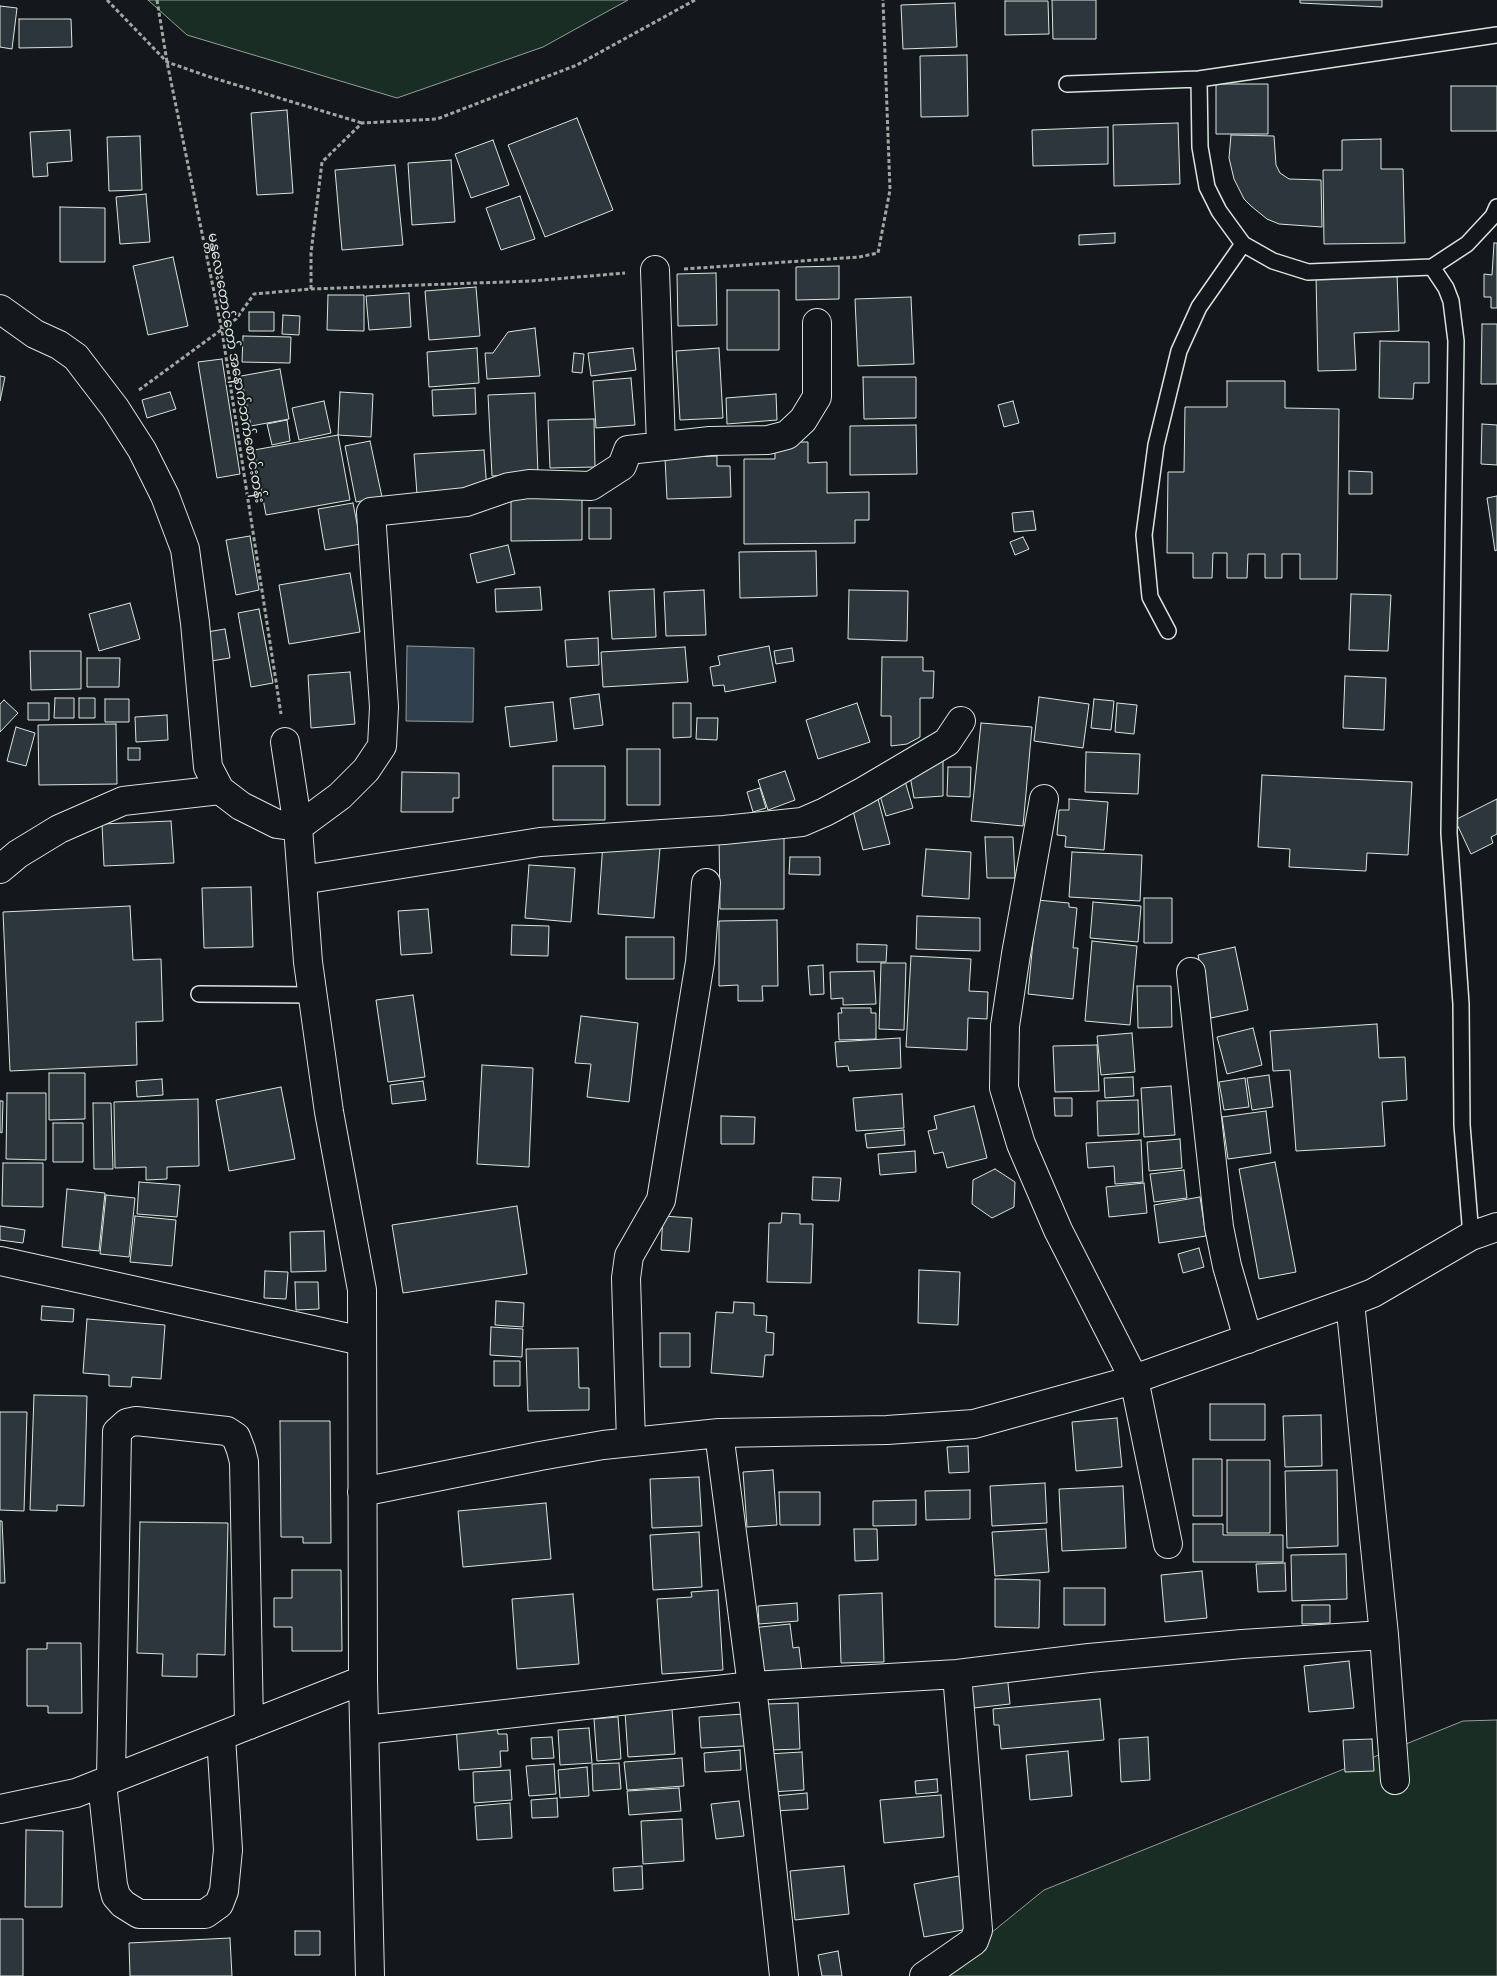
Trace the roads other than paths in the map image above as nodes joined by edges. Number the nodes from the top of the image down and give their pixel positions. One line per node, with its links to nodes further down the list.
1 (1497, 34): 2 (lane)
2 (1199, 79): 3 (lane); 5 (lane)
3 (1067, 84)
4 (1497, 207): 6 (lane)
5 (1243, 244): 6 (lane); 11 (lane)
6 (1432, 268): 24 (lane)
7 (655, 270): 10 (street)
8 (0, 310): 14 (street)
9 (817, 323): 10 (street)
10 (661, 446): 16 (street)
11 (1168, 631)
12 (961, 721): 18 (street)
13 (285, 742): 16 (street)
14 (220, 790): 16 (street); 17 (street)
15 (1044, 800): 29 (street)
16 (298, 827): 18 (street)
17 (0, 869)
18 (302, 880): 22 (street)
19 (706, 883): 31 (street)
20 (1191, 972): 27 (street)
21 (199, 994): 22 (lane)
22 (313, 995): 28 (street)
23 (1497, 1227): 24 (street)
24 (1471, 1236): 26 (street)
25 (0, 1261): 28 (street)
26 (1350, 1302): 27 (street); 34 (street)
27 (1248, 1339): 29 (street)
28 (362, 1340): 32 (street)
29 (1134, 1379): 30 (street); 33 (street)
30 (719, 1433): 31 (street); 37 (street)
31 (632, 1442): 32 (street)
32 (362, 1492): 36 (street)
33 (1168, 1544)
34 (1384, 1635): 35 (street); 41 (street)
35 (957, 1674): 37 (street); 46 (street)
36 (363, 1680): 38 (street); 39 (street)
37 (752, 1686): 39 (street); 45 (street)
38 (249, 1725): 40 (street); 42 (street)
39 (365, 1730): 44 (street)
40 (221, 1736): 42 (street); 42 (street)
41 (1395, 1780)
42 (106, 1781): 43 (street)
43 (0, 1809)
44 (370, 1976)
45 (784, 1976)
46 (924, 1976)

